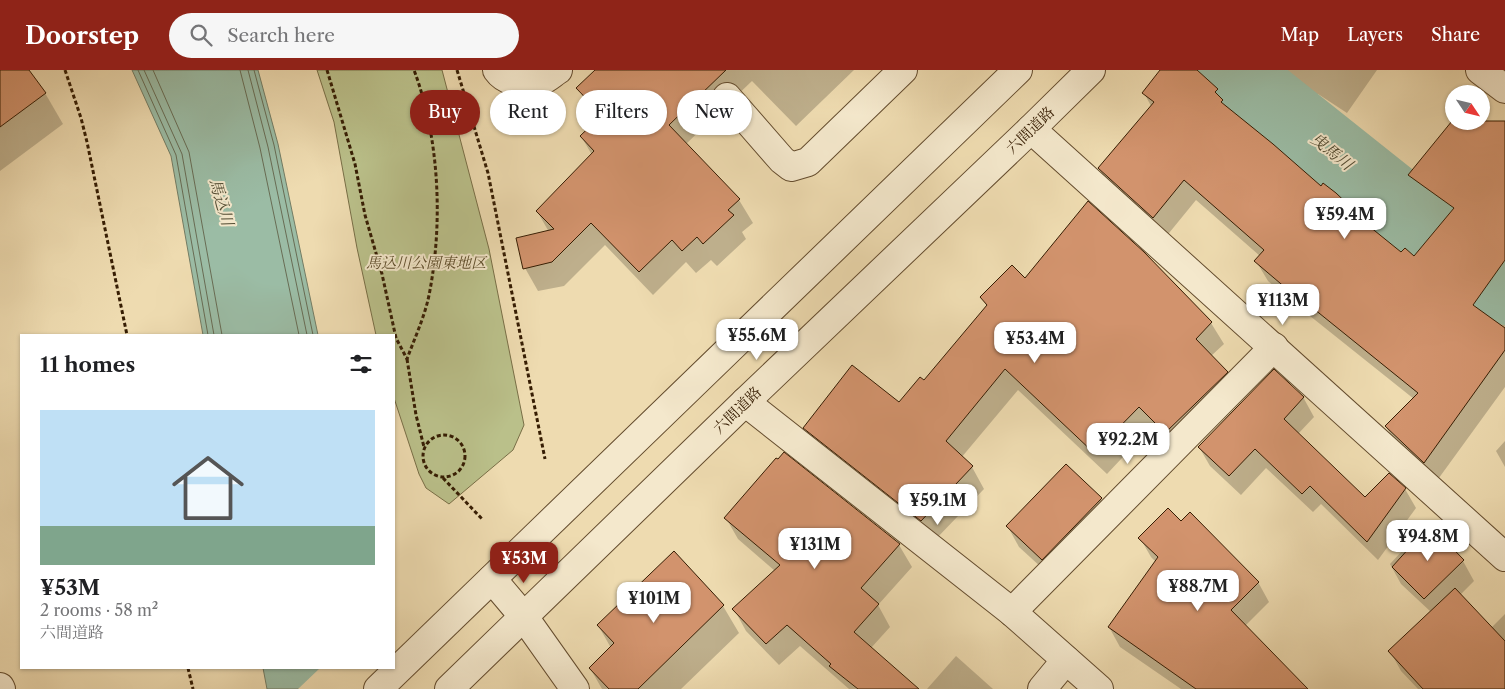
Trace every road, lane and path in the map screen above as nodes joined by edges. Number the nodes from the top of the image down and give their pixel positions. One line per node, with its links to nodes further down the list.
1 (65, 70): 18 (path)
2 (327, 70): 20 (path)
3 (414, 70): 12 (path)
4 (457, 70): 13 (path)
5 (497, 70): 6 (street)
6 (558, 70)
7 (903, 70): 14 (street)
8 (1018, 70): 27 (street)
9 (1091, 70): 15 (street, 六間道路)
10 (1480, 70): 11 (street)
11 (1505, 89)
12 (420, 90)
13 (464, 90)
14 (752, 125)
15 (1032, 129): 19 (street); 21 (street, 六間道路)
16 (431, 135): 20 (path)
17 (477, 135): 23 (path)
18 (127, 334)
19 (1274, 347): 26 (street); 28 (street)
20 (407, 360): 22 (path)
21 (745, 402): 28 (street); 29 (street, 六間道路)
22 (424, 448): 24 (path); 24 (path)
23 (545, 459)
24 (442, 478): 25 (path)
25 (484, 520)
26 (1505, 557)
27 (492, 579): 29 (street); 34 (street)
28 (1012, 612): 30 (street)
29 (524, 617): 32 (street, 六間道路); 35 (street)
30 (1066, 660): 36 (street); 37 (street)
31 (188, 669): 33 (path)
32 (452, 686)
33 (193, 689)
34 (378, 689)
35 (574, 689)
36 (1042, 689)
37 (1099, 689)

